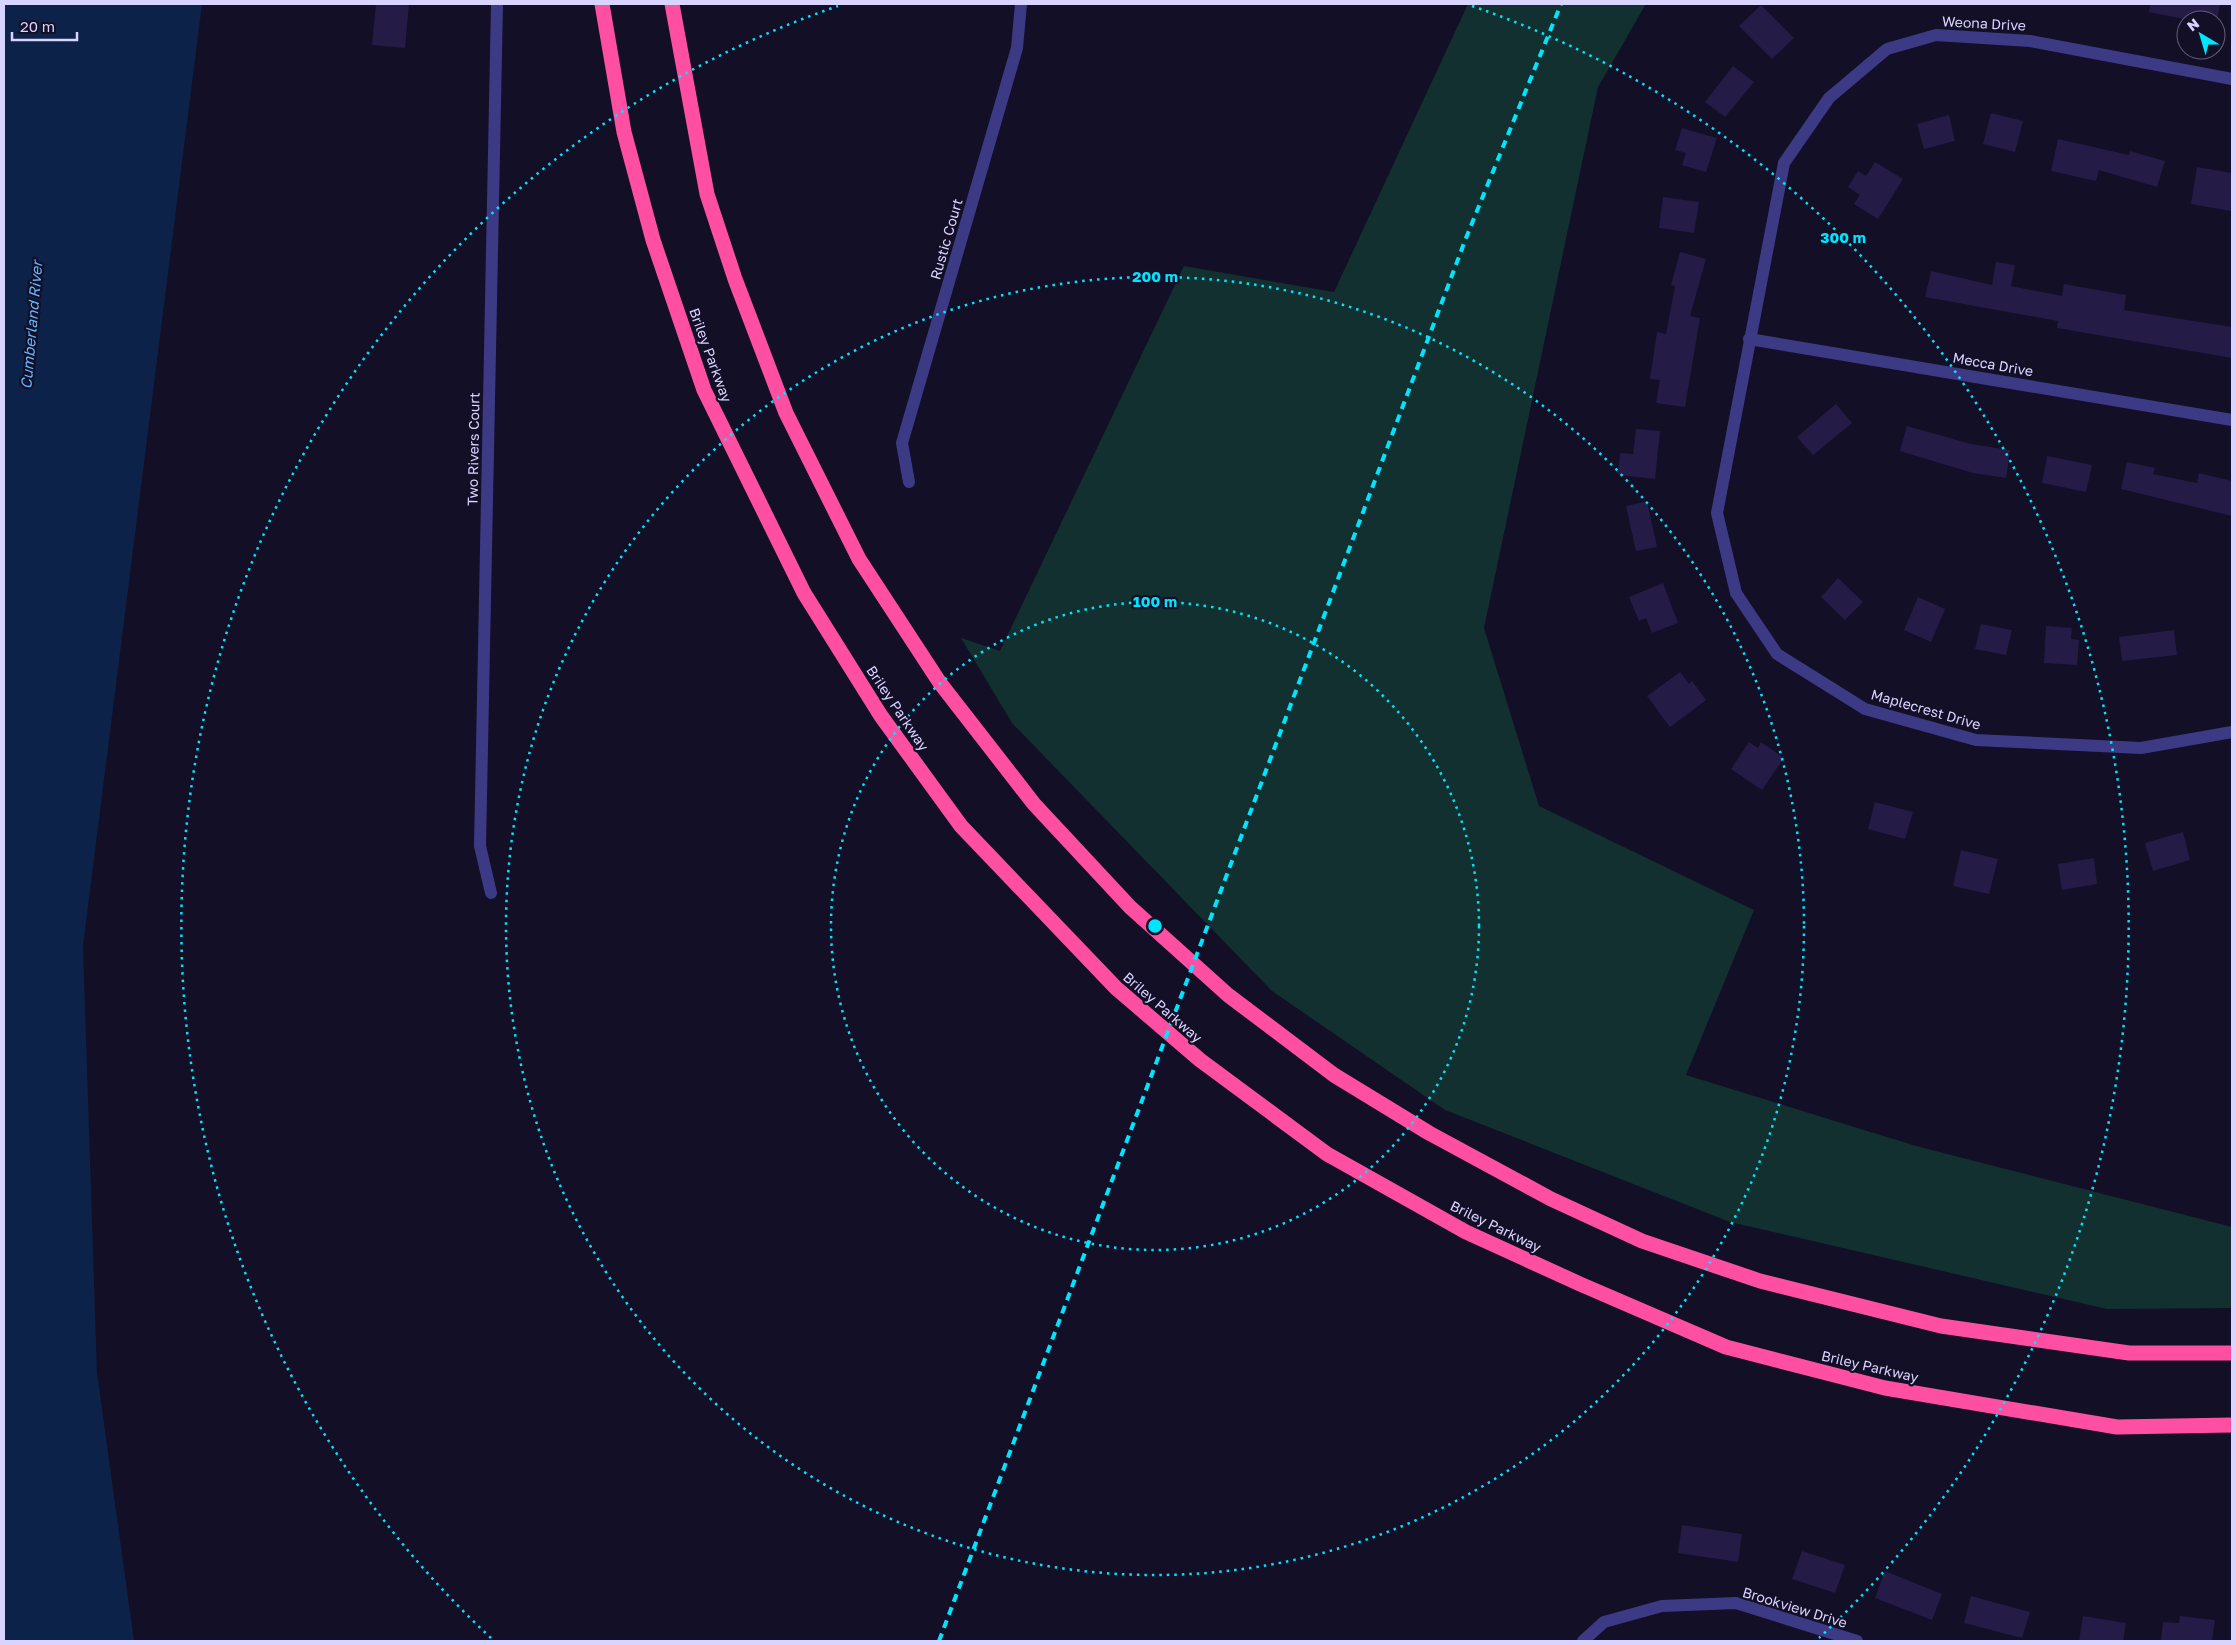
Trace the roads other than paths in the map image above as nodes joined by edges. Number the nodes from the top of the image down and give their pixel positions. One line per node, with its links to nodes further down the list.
1 (496, 4): 10 (street, Two Rivers Court)
2 (602, 4): 12 (highway, Briley Parkway)
3 (672, 4): 11 (highway)
4 (1021, 4): 8 (street, Rustic Court)
5 (2232, 79): 6 (street, Weona Drive)
6 (1749, 339): 7 (street, Mecca Drive); 9 (street, Maplecrest Drive)
7 (2232, 420)
8 (909, 482)
9 (2232, 732)
10 (491, 893)
11 (2232, 1353)
12 (2232, 1425)
13 (1583, 1641): 14 (street, Brookview Drive)
14 (1857, 1641)

